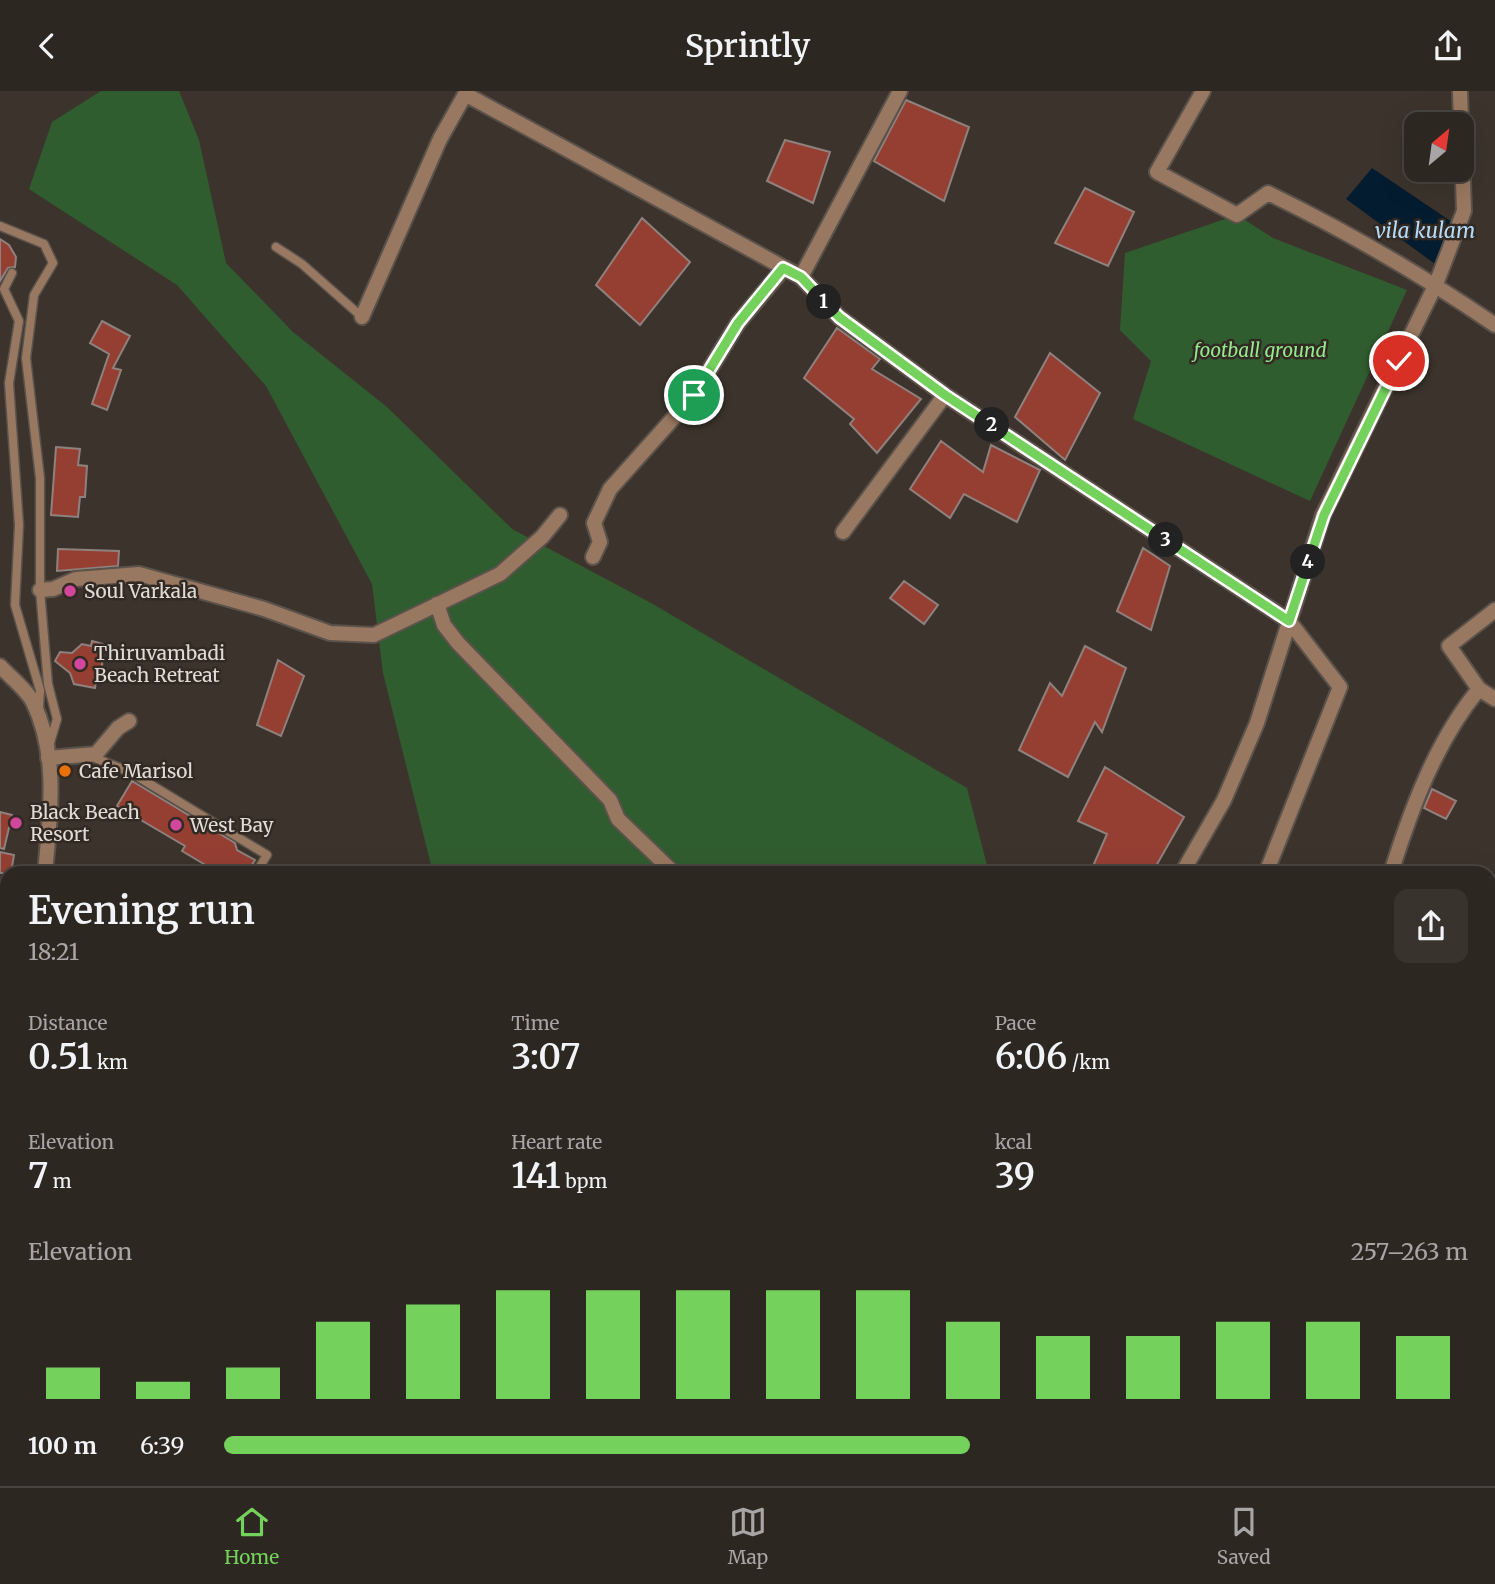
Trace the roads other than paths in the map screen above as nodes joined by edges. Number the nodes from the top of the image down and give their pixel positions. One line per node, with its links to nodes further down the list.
1 (900, 91): 9 (street)
2 (1203, 91): 10 (street)
3 (1460, 91): 10 (street)
4 (467, 93): 7 (street); 11 (street)
5 (0, 226): 17 (lane)
6 (276, 247): 11 (lane)
7 (783, 268): 9 (street); 16 (street)
8 (12, 274): 25 (lane)
9 (801, 277): 13 (street)
10 (1436, 284): 12 (street); 20 (street)
11 (362, 317)
12 (1495, 325)
13 (945, 395): 15 (street); 20 (street)
14 (560, 515): 18 (street)
15 (843, 532)
16 (593, 557)
17 (40, 590): 18 (street); 25 (lane)
18 (437, 604): 29 (street)
19 (1495, 610): 22 (street)
20 (1289, 621): 30 (street); 31 (street)
21 (0, 666): 25 (street)
22 (1479, 689): 23 (street); 32 (street)
23 (1495, 699)
24 (130, 721): 26 (street)
25 (48, 753): 26 (street); 27 (street)
26 (90, 756): 28 (lane)
27 (46, 866)
28 (260, 866)
29 (667, 866)
30 (1186, 866)
31 (1269, 866)
32 (1393, 866)

